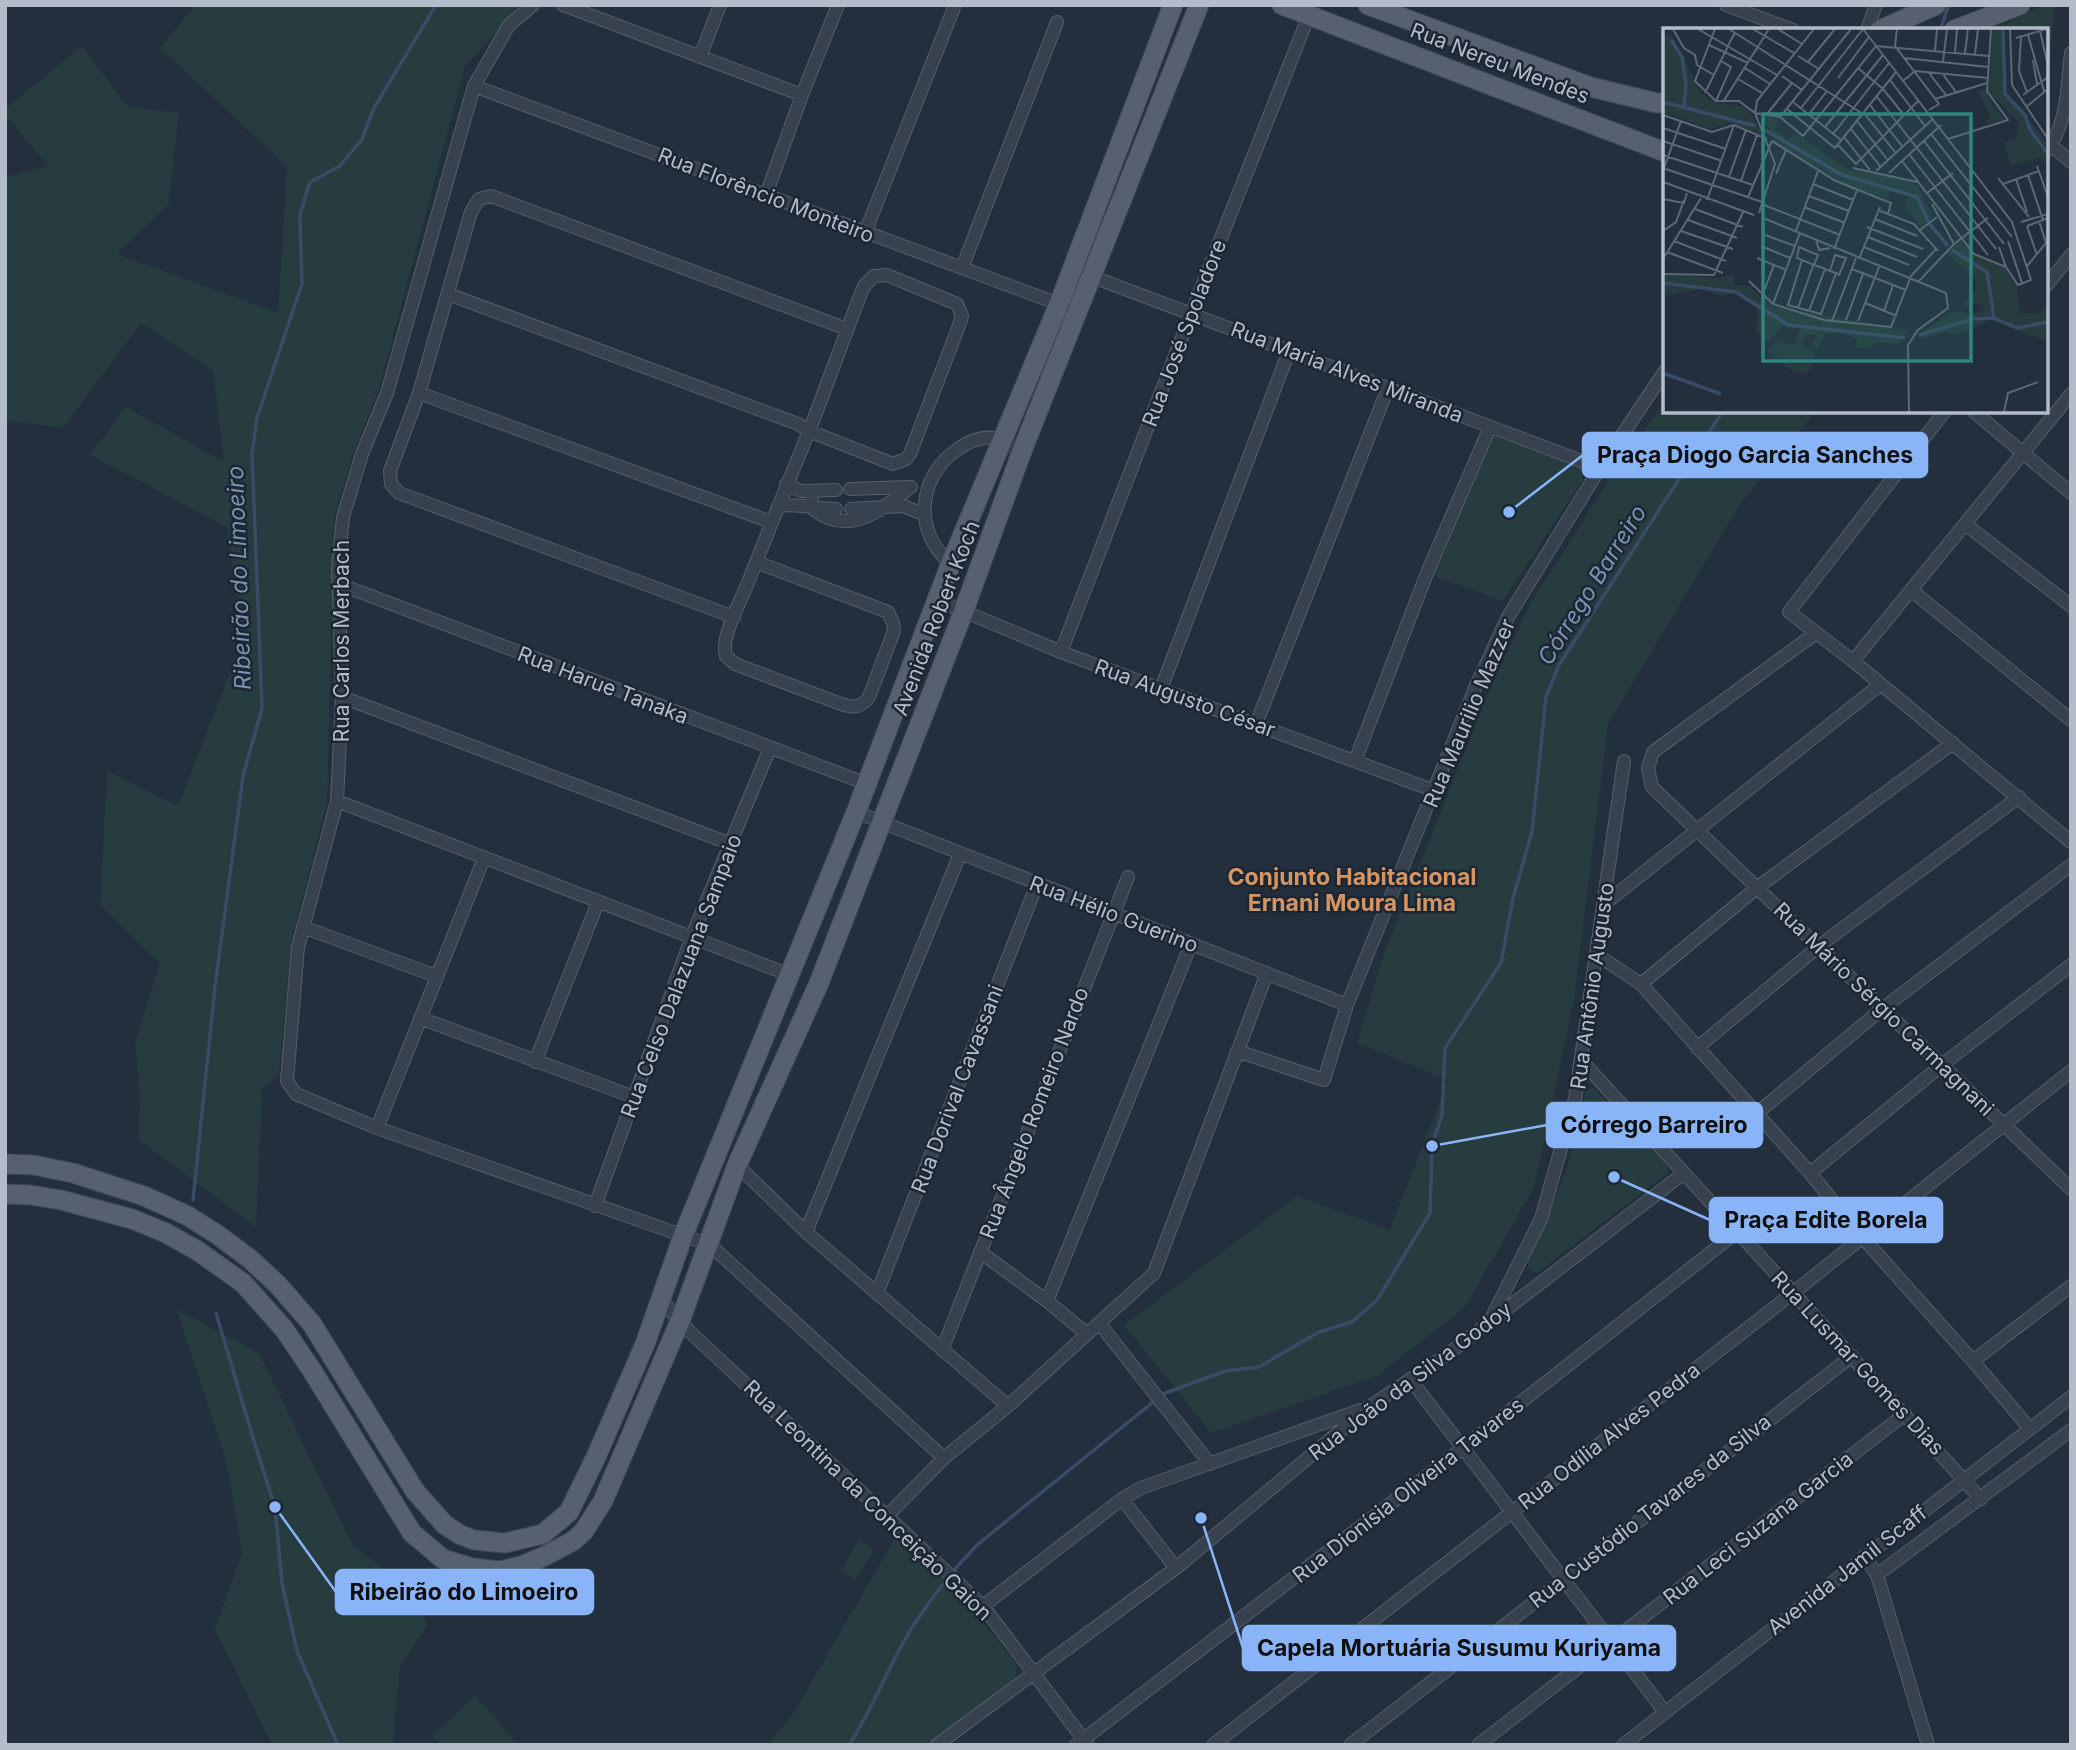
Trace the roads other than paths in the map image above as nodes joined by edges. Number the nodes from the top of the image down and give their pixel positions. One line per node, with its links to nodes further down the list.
1 (533, 5): 26 (street, Rua Carlos Merbach)
2 (563, 5): 25 (street)
3 (720, 5): 25 (street)
4 (838, 5): 27 (street)
5 (955, 5): 35 (street)
6 (1173, 5): 41 (main road, Avenida Robert Koch)
7 (1199, 5): 38 (main road, Avenida Robert Koch)
8 (1282, 5): 15 (main road, Rua Nereu Mendes)
9 (1368, 5): 16 (main road, Rua Nereu Mendes)
10 (1726, 5): 19 (street)
11 (1876, 5): 20 (street)
12 (1894, 5): 17 (main road)
13 (1936, 5): 17 (main road)
14 (2020, 5): 22 (main road)
15 (1309, 15): 23 (main road, Rua Nereu Mendes); 43 (street, Rua José Spoladore)
16 (1398, 16): 23 (main road); 28 (main road, Rua Nereu Mendes)
17 (1911, 16): 21 (main road)
18 (1057, 22): 37 (street)
19 (1785, 28)
20 (1868, 28)
21 (1885, 28)
22 (1959, 28)
23 (1369, 38): 30 (main road, Rua Nereu Mendes)
24 (2071, 54): 31 (street)
25 (701, 57): 27 (street)
26 (474, 86): 34 (street, Rua Florêncio Monteiro); 75 (street, Rua Carlos Merbach)
27 (802, 95): 34 (street)
28 (1663, 103)
29 (1663, 137): 30 (main road, Rua Nereu Mendes)
30 (1634, 139): 32 (main road)
31 (2049, 148): 33 (street)
32 (1663, 151)
33 (2071, 162)
34 (766, 195): 35 (street, Rua Florêncio Monteiro)
35 (865, 233): 37 (street, Rua Florêncio Monteiro)
36 (2071, 256): 39 (street)
37 (962, 268): 41 (street, Rua Florêncio Monteiro)
38 (1093, 277): 42 (main road, Avenida Robert Koch); 43 (street, Rua Maria Alves Miranda)
39 (2048, 284)
40 (448, 294): 44 (street); 48 (street); 53 (street)
41 (1059, 304): 42 (street, Rua Florêncio Monteiro); 54 (main road, Avenida Robert Koch)
42 (1079, 313): 55 (main road, Avenida Robert Koch)
43 (1191, 314): 45 (street, Rua Maria Alves Miranda); 82 (street, Rua José Spoladore)
44 (847, 329): 53 (street); 53 (street)
45 (1289, 351): 47 (street, Rua Maria Alves Miranda); 85 (street)
46 (1663, 374): 57 (street, Rua Maurilio Mazzer)
47 (1388, 388): 52 (street, Rua Maria Alves Miranda); 88 (street)
48 (419, 393): 71 (street); 80 (street)
49 (2071, 394): 56 (street)
50 (1943, 413): 81 (street)
51 (1975, 413): 56 (street)
52 (1490, 427): 57 (street, Rua Maria Alves Miranda); 91 (street)
53 (809, 431): 59 (street)
54 (1001, 440): 55 (street); 58 (street); 74 (main road, Avenida Robert Koch)
55 (1022, 451): 79 (main road, Avenida Robert Koch)
56 (2022, 454): 64 (street); 72 (street)
57 (1600, 468): 94 (street, Rua Maurilio Mazzer)
58 (931, 477): 60 (street); 70 (street)
59 (786, 484): 63 (street); 65 (street)
60 (911, 487): 61 (street); 66 (street)
61 (850, 489)
62 (836, 490): 63 (street)
63 (810, 491): 67 (street)
64 (2071, 493)
65 (778, 506): 67 (street); 71 (street)
66 (884, 507): 67 (street); 69 (street); 70 (street)
67 (813, 509): 68 (street)
68 (836, 509)
69 (851, 509)
70 (923, 514): 74 (street)
71 (771, 522): 73 (street)
72 (1965, 524): 76 (street); 78 (street)
73 (756, 562): 80 (street); 80 (street)
74 (951, 563): 77 (main road, Avenida Robert Koch)
75 (339, 584): 86 (street, Rua Carlos Merbach); 90 (street, Rua Harue Tanaka)
76 (1911, 590): 83 (street); 87 (street)
77 (937, 600): 79 (street, Rua Augusto César); 93 (main road, Avenida Robert Koch)
78 (2071, 606)
79 (963, 612): 82 (street, Rua Augusto César); 98 (main road, Avenida Robert Koch)
80 (734, 617)
81 (1816, 633): 83 (street); 99 (street, Rua Mário Sérgio Carmagnani)
82 (1061, 652): 85 (street, Rua Augusto César)
83 (1853, 661): 84 (street)
84 (1881, 684): 89 (street); 99 (street)
85 (1161, 689): 88 (street, Rua Augusto César)
86 (342, 698): 96 (street, Rua Carlos Merbach); 101 (street)
87 (2071, 720)
88 (1256, 724): 91 (street, Rua Augusto César)
89 (1953, 743): 95 (street); 107 (street)
90 (770, 748): 93 (street, Rua Harue Tanaka); 101 (street, Rua Celso Dalazuana Sampaio)
91 (1355, 761): 94 (street, Rua Augusto César)
92 (1624, 761): 109 (street, Rua Antônio Augusto)
93 (867, 784): 97 (main road, Avenida Robert Koch)
94 (1435, 791): 121 (street, Rua Maurilio Mazzer)
95 (2019, 797): 100 (street); 114 (street)
96 (337, 801): 103 (street); 111 (street, Rua Carlos Merbach)
97 (856, 812): 98 (street, Rua Hélio Guerino); 118 (main road, Avenida Robert Koch)
98 (882, 822): 102 (street, Rua Hélio Guerino); 135 (main road, Avenida Robert Koch)
99 (1698, 828): 107 (street, Rua Mário Sérgio Carmagnani); 109 (street)
100 (2071, 842)
101 (731, 844): 112 (street, Rua Celso Dalazuana Sampaio)
102 (960, 854): 106 (street, Rua Hélio Guerino); 142 (street)
103 (484, 858): 108 (street); 119 (street)
104 (2071, 864): 122 (street)
105 (1128, 877): 110 (street, Rua Ângelo Romeiro Nardo)
106 (1037, 884): 110 (street, Rua Hélio Guerino); 148 (street, Rua Dorival Cavassani)
107 (1758, 887): 114 (street, Rua Mário Sérgio Carmagnani); 120 (street)
108 (598, 902): 112 (street); 127 (street)
109 (1604, 905): 115 (street, Rua Antônio Augusto)
110 (1112, 913): 113 (street, Rua Hélio Guerino); 146 (street, Rua Ângelo Romeiro Nardo)
111 (303, 927): 119 (street); 133 (street, Rua Carlos Merbach)
112 (692, 936): 118 (street); 130 (street, Rua Celso Dalazuana Sampaio)
113 (1191, 944): 117 (street, Rua Hélio Guerino); 151 (street)
114 (1819, 946): 122 (street, Rua Mário Sérgio Carmagnani); 124 (street)
115 (1596, 954): 120 (street); 126 (street, Rua Antônio Augusto)
116 (2071, 965): 128 (street)
117 (1267, 973): 121 (street, Rua Hélio Guerino); 125 (street)
118 (790, 975): 143 (main road, Avenida Robert Koch)
119 (436, 976): 123 (street)
120 (1642, 984): 124 (street)
121 (1347, 1004): 125 (street, Rua Maurilio Mazzer)
122 (1882, 1009): 128 (street, Rua Mário Sérgio Carmagnani); 131 (street)
123 (421, 1018): 127 (street); 133 (street)
124 (1697, 1048): 131 (street)
125 (1237, 1051): 154 (street)
126 (1581, 1060): 136 (street, Rua Lusmar Gomes Dias); 153 (street, Rua Antônio Augusto)
127 (535, 1062): 130 (street)
128 (1942, 1065): 132 (street, Rua Mário Sérgio Carmagnani); 137 (street)
129 (2071, 1071): 132 (street, Rua Odília Alves Pedra)
130 (634, 1097): 140 (street, Rua Celso Dalazuana Sampaio)
131 (1756, 1114): 137 (street)
132 (2003, 1124): 138 (street, Rua Mário Sérgio Carmagnani); 144 (street, Rua Odília Alves Pedra)
133 (377, 1128): 140 (street, Rua Carlos Merbach)
134 (5, 1164): 150 (main road, Avenida Robert Koch)
135 (737, 1165): 142 (street); 145 (main road, Avenida Robert Koch)
136 (1684, 1173): 141 (street, Rua Lusmar Gomes Dias); 153 (street, Rua João da Silva Godoy)
137 (1810, 1173): 144 (street)
138 (2069, 1185)
139 (5, 1194): 152 (main road, Avenida Robert Koch)
140 (595, 1206): 143 (street, Rua Carlos Merbach)
141 (1738, 1231): 149 (street, Rua Lusmar Gomes Dias); 166 (street, Rua Dionísia Oliveira Tavares)
142 (806, 1233): 148 (street)
143 (682, 1236): 145 (street, Rua Carlos Merbach); 150 (main road, Avenida Robert Koch)
144 (1863, 1238): 149 (street, Rua Odília Alves Pedra); 158 (street)
145 (710, 1245): 152 (main road, Avenida Robert Koch); 167 (street)
146 (980, 1252): 151 (street); 156 (street, Rua Ângelo Romeiro Nardo)
147 (2071, 1286): 158 (street)
148 (877, 1293): 156 (street)
149 (1793, 1293): 157 (street, Rua Lusmar Gomes Dias); 172 (street, Rua Odília Alves Pedra)
150 (661, 1300): 152 (street, Rua Leontina da Conceição Gaion)
151 (1047, 1301): 155 (street)
152 (680, 1321): 173 (street, Rua Leontina da Conceição Gaion)
153 (1491, 1321): 159 (street, Rua João da Silva Godoy)
154 (1099, 1323): 155 (street); 168 (street)
155 (1087, 1334): 161 (street)
156 (942, 1350): 161 (street)
157 (1852, 1356): 163 (street, Rua Lusmar Gomes Dias); 177 (street, Rua Custódio Tavares da Silva)
158 (1973, 1361): 164 (street)
159 (1410, 1379): 162 (street, Rua João da Silva Godoy); 166 (street)
160 (2071, 1397): 164 (street, Avenida Jamil Scaff)
161 (1008, 1406): 167 (street)
162 (1369, 1407): 168 (street); 175 (street, Rua João da Silva Godoy)
163 (1905, 1414): 169 (street, Rua Lusmar Gomes Dias); 179 (street, Rua Leci Suzana Garcia)
164 (2030, 1429): 169 (street, Avenida Jamil Scaff)
165 (2071, 1430): 171 (street, Avenida Jamil Scaff)
166 (1463, 1448): 172 (street); 182 (street, Rua Dionísia Oliveira Tavares)
167 (944, 1458): 173 (street)
168 (1210, 1464): 170 (street)
169 (1965, 1479): 171 (street, Rua Lusmar Gomes Dias); 174 (street, Avenida Jamil Scaff)
170 (1122, 1499): 175 (street); 178 (street)
171 (1982, 1499): 176 (street, Avenida Jamil Scaff)
172 (1512, 1513): 177 (street); 184 (street, Rua Odília Alves Pedra)
173 (887, 1516): 178 (street, Rua Leontina da Conceição Gaion)
174 (1864, 1556): 176 (street); 181 (street, Avenida Jamil Scaff)
175 (1176, 1568): 180 (street, Rua João da Silva Godoy)
176 (1877, 1575): 188 (street)
177 (1563, 1579): 179 (street); 185 (street, Rua Custódio Tavares da Silva)
178 (983, 1605): 180 (street, Rua Leontina da Conceição Gaion)
179 (1611, 1642): 181 (street); 186 (street, Rua Leci Suzana Garcia)
180 (1034, 1675): 182 (street, Rua Leontina da Conceição Gaion); 183 (street, Rua João da Silva Godoy)
181 (1665, 1712): 187 (street, Avenida Jamil Scaff)
182 (1082, 1743)
183 (937, 1745)
184 (1213, 1745)
185 (1350, 1745)
186 (1478, 1745)
187 (1623, 1745)
188 (1928, 1745)

